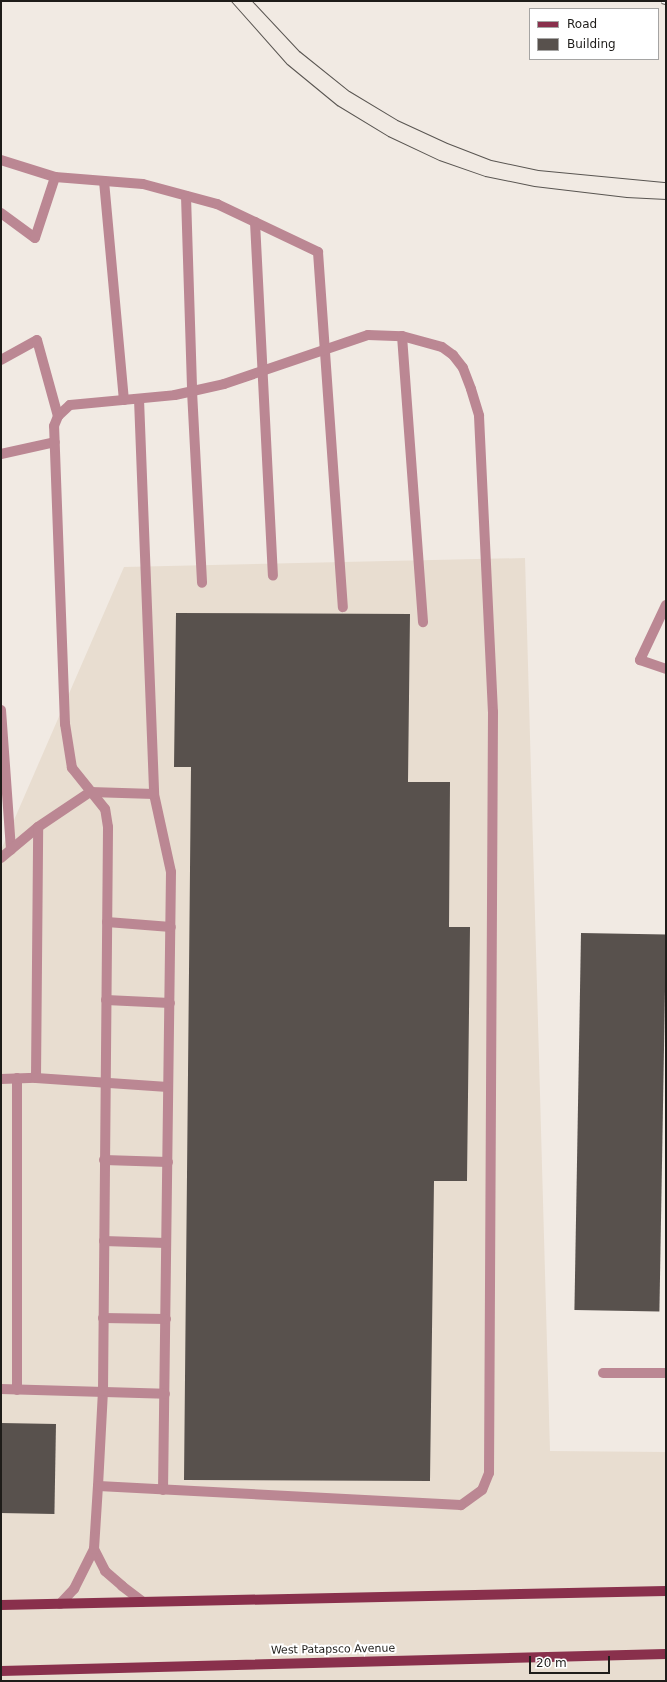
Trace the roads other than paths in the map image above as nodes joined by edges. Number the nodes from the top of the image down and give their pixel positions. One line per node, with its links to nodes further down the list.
1 (1, 160): 2 (lane)
2 (55, 177): 3 (lane); 5 (lane)
3 (104, 181): 4 (lane); 13 (lane)
4 (186, 196): 6 (lane); 11 (lane)
5 (1, 213)
6 (255, 222): 8 (lane); 10 (lane)
7 (402, 336): 8 (lane); 21 (lane); 51 (lane)
8 (326, 348): 10 (lane); 20 (lane)
9 (1, 360): 14 (lane)
10 (263, 370): 11 (lane); 17 (lane)
11 (192, 391): 12 (lane); 18 (lane)
12 (139, 399): 13 (lane); 25 (lane)
13 (124, 400): 14 (lane)
14 (58, 416): 15 (lane)
15 (55, 442): 16 (lane); 24 (lane)
16 (1, 454)
17 (272, 576)
18 (202, 583)
19 (666, 605): 22 (lane)
20 (344, 607)
21 (424, 622)
22 (666, 669)
23 (1, 710): 27 (lane)
24 (90, 792): 25 (lane); 26 (lane); 29 (lane)
25 (154, 794): 30 (lane)
26 (38, 827): 27 (lane); 34 (lane)
27 (11, 850): 28 (lane)
28 (1, 858)
29 (107, 922): 30 (lane); 31 (lane)
30 (171, 927): 32 (lane)
31 (106, 1000): 32 (lane); 36 (lane)
32 (170, 1003): 37 (lane)
33 (16, 1078): 34 (lane); 35 (lane); 47 (lane)
34 (36, 1078): 36 (lane)
35 (1, 1079)
36 (104, 1083): 37 (lane); 38 (lane)
37 (168, 1087): 39 (lane)
38 (104, 1160): 39 (lane); 40 (lane)
39 (168, 1162): 41 (lane)
40 (104, 1241): 41 (lane); 42 (lane)
41 (166, 1243): 43 (lane)
42 (103, 1318): 43 (lane); 48 (lane)
43 (166, 1319): 49 (lane)
44 (603, 1373): 45 (lane)
45 (666, 1373)
46 (1, 1389): 47 (lane)
47 (18, 1390): 48 (lane)
48 (103, 1391): 49 (lane); 50 (lane)
49 (164, 1394): 51 (lane)
50 (98, 1486): 51 (lane); 52 (lane)
51 (163, 1490)
52 (94, 1549): 54 (lane); 55 (lane)
53 (666, 1590): 54 (main road)
54 (143, 1602): 55 (main road)
55 (60, 1604): 56 (main road)
56 (1, 1605)
57 (666, 1654): 58 (main road, West Patapsco Avenue)
58 (1, 1671)

